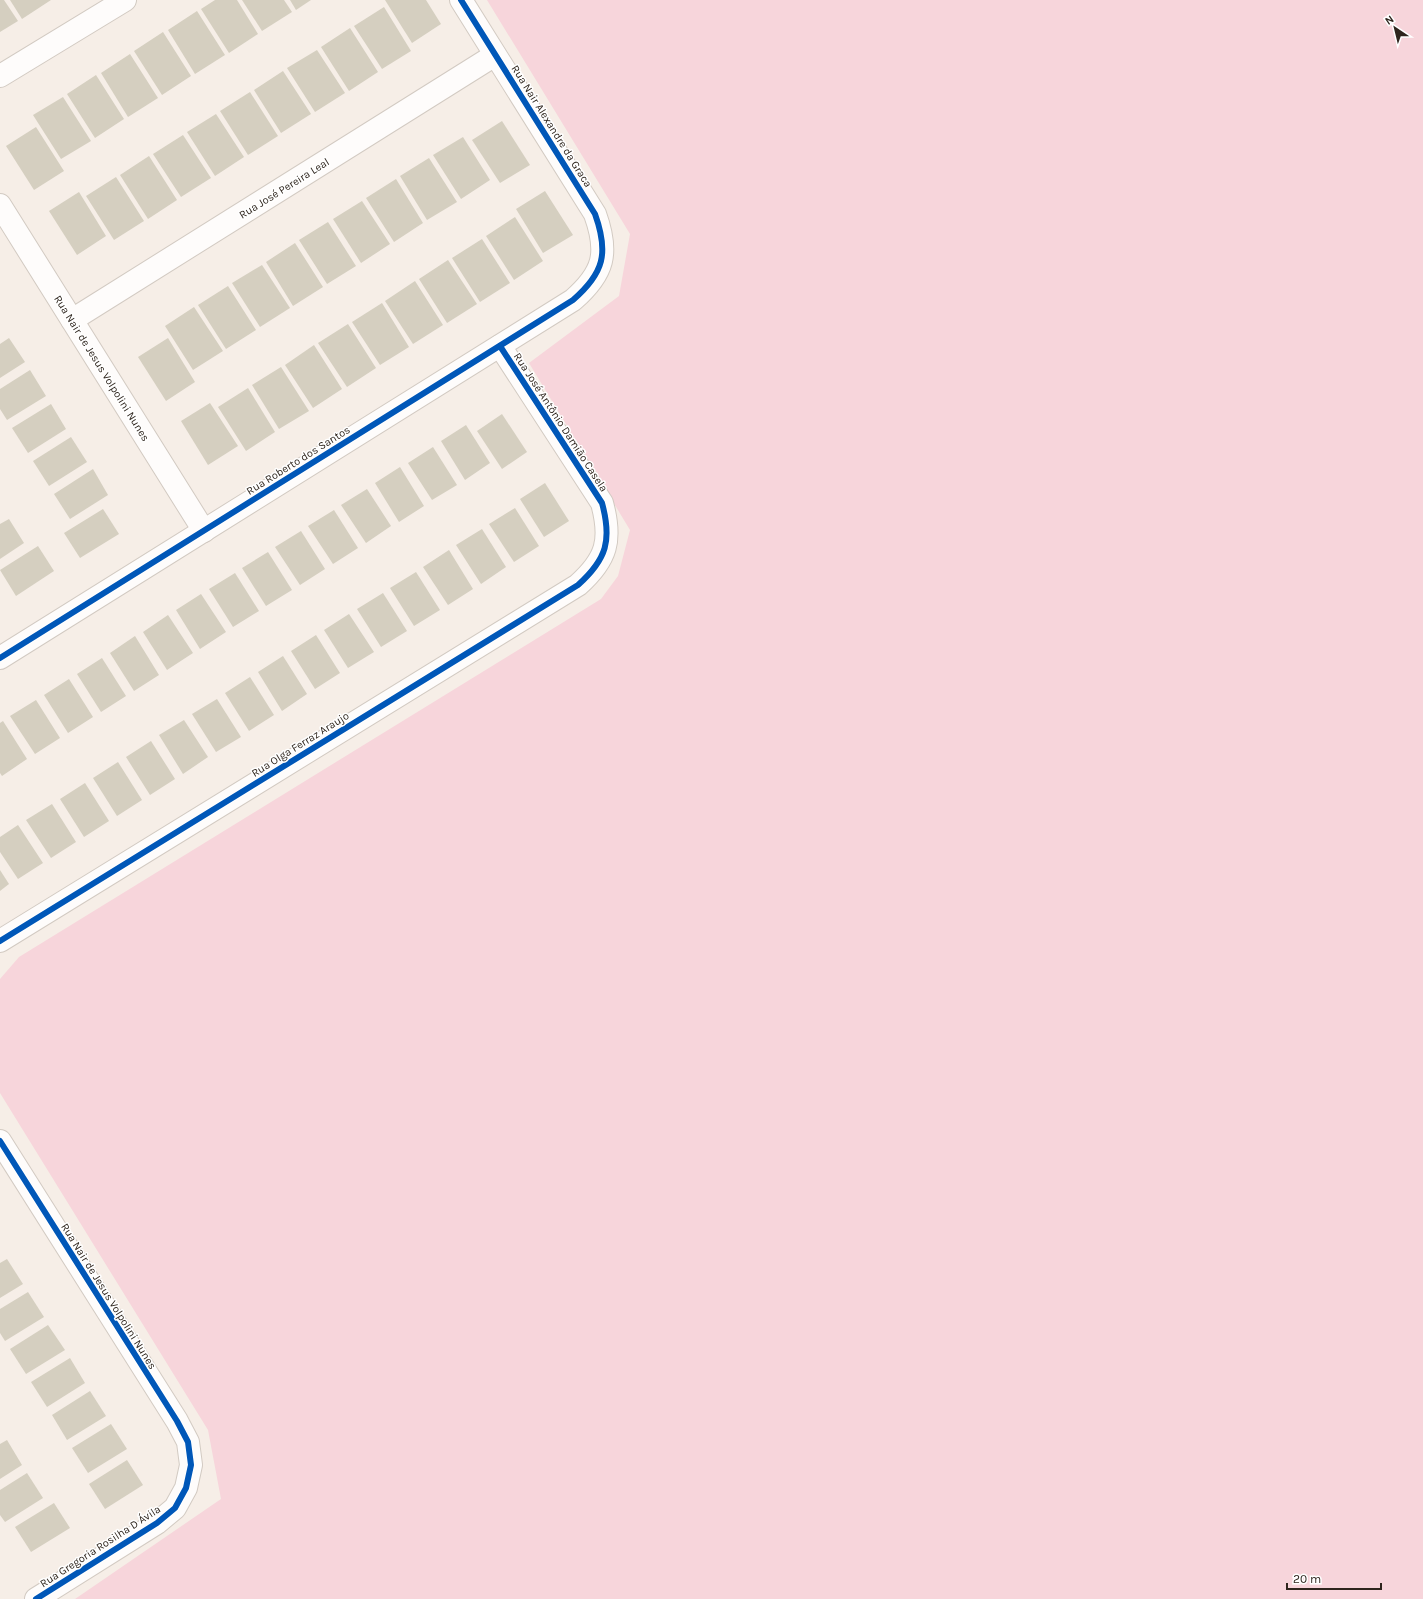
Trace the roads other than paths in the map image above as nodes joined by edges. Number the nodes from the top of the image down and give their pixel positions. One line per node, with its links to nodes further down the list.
1 (125, 0): 4 (street)
2 (461, 0): 3 (street, Rua Nair Alexandre da Graca)
3 (495, 55): 6 (street, Rua Nair Alexandre da Graca); 7 (street, Rua José Pereira Leal)
4 (0, 76)
5 (0, 205): 7 (street, Rua Nair de Jesus Volpolini Nunes)
6 (598, 270): 8 (street, Rua Roberto dos Santos)
7 (72, 320): 9 (street, Rua Nair de Jesus Volpolini Nunes)
8 (500, 346): 9 (street, Rua Roberto dos Santos); 10 (street, Rua José Antônio Damião Casela)
9 (204, 531): 11 (street, Rua Roberto dos Santos)
10 (602, 557): 12 (street, Rua Olga Ferraz Araujo)
11 (0, 658)
12 (0, 941)
13 (0, 1142): 14 (street, Rua Nair de Jesus Volpolini Nunes)
14 (191, 1465): 15 (street, Rua Gregoria Rosilha D Ávila)
15 (36, 1599)

